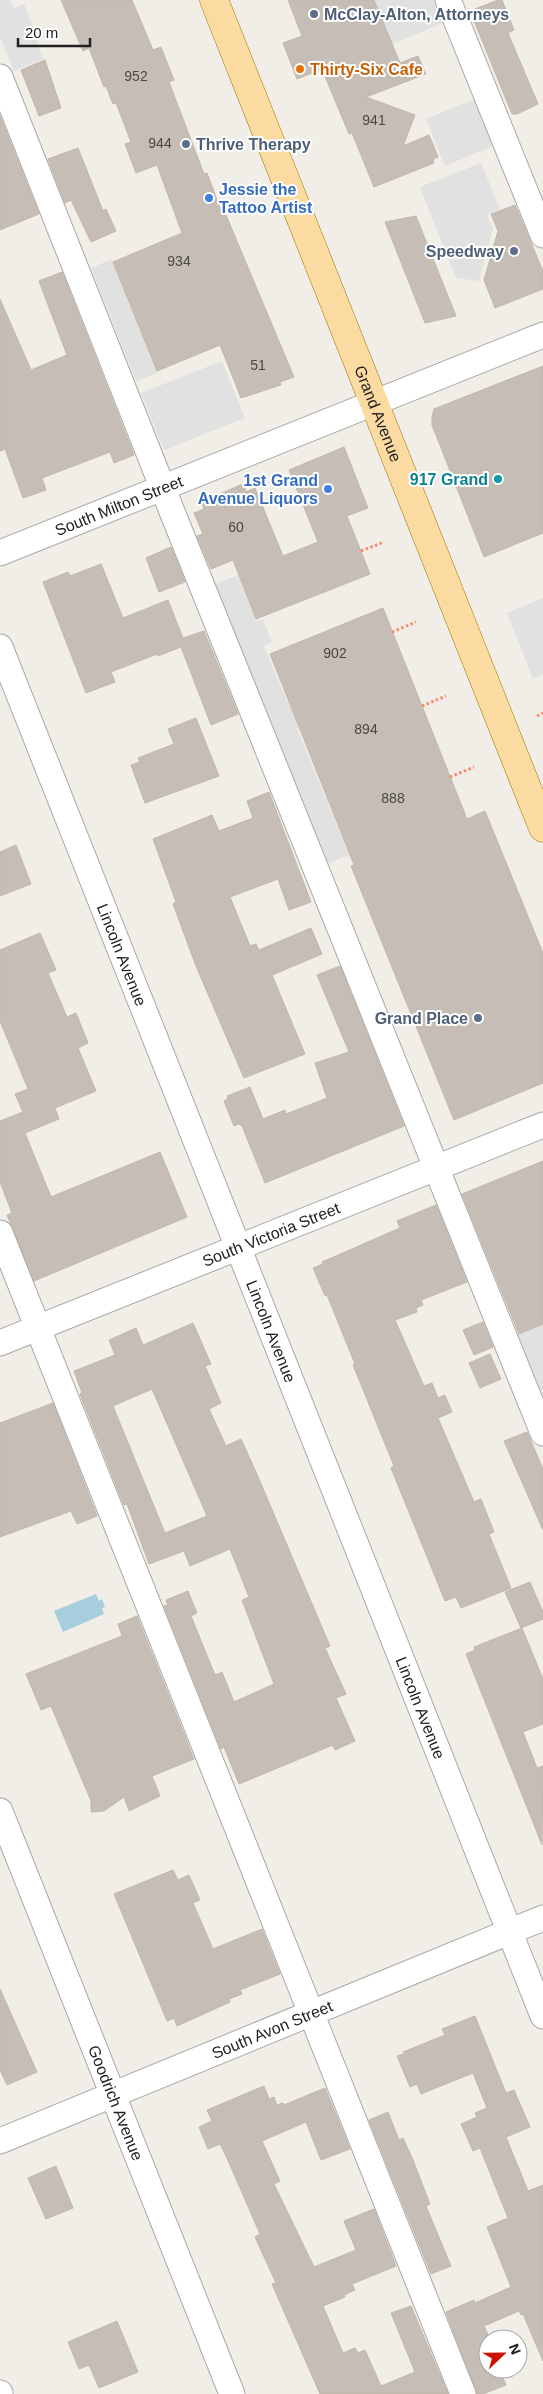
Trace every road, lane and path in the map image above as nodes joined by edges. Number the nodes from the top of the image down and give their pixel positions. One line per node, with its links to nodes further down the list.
1 (214, 0): 6 (main road, Grand Avenue)
2 (448, 0): 4 (street)
3 (0, 76): 7 (street)
4 (543, 234)
5 (543, 335): 6 (street, South Milton Street)
6 (374, 402): 7 (street, South Milton Street); 20 (main road, Grand Avenue)
7 (163, 489): 10 (street, South Milton Street); 22 (street)
8 (384, 542): 9 (path)
9 (361, 551)
10 (0, 553)
11 (416, 622): 12 (path)
12 (392, 632)
13 (0, 647): 24 (street, Lincoln Avenue)
14 (446, 696): 15 (path)
15 (422, 706)
16 (543, 713): 17 (path)
17 (537, 716)
18 (474, 767): 19 (path)
19 (450, 777)
20 (543, 828)
21 (543, 1125): 22 (street, South Victoria Street)
22 (436, 1168): 24 (street, South Victoria Street); 27 (street)
23 (0, 1233): 25 (street)
24 (238, 1249): 25 (street, South Victoria Street); 30 (street, Lincoln Avenue)
25 (37, 1328): 26 (street, South Victoria Street); 31 (street)
26 (0, 1343)
27 (543, 1433)
28 (0, 1811): 33 (street, Goodrich Avenue)
29 (543, 1918): 30 (street, South Avon Street)
30 (510, 1932): 31 (street, South Avon Street); 32 (street, Lincoln Avenue)
31 (312, 2014): 33 (street, South Avon Street); 36 (street)
32 (543, 2016)
33 (114, 2096): 34 (street, South Avon Street); 35 (street, Goodrich Avenue)
34 (0, 2141)
35 (232, 2394)
36 (463, 2394)

